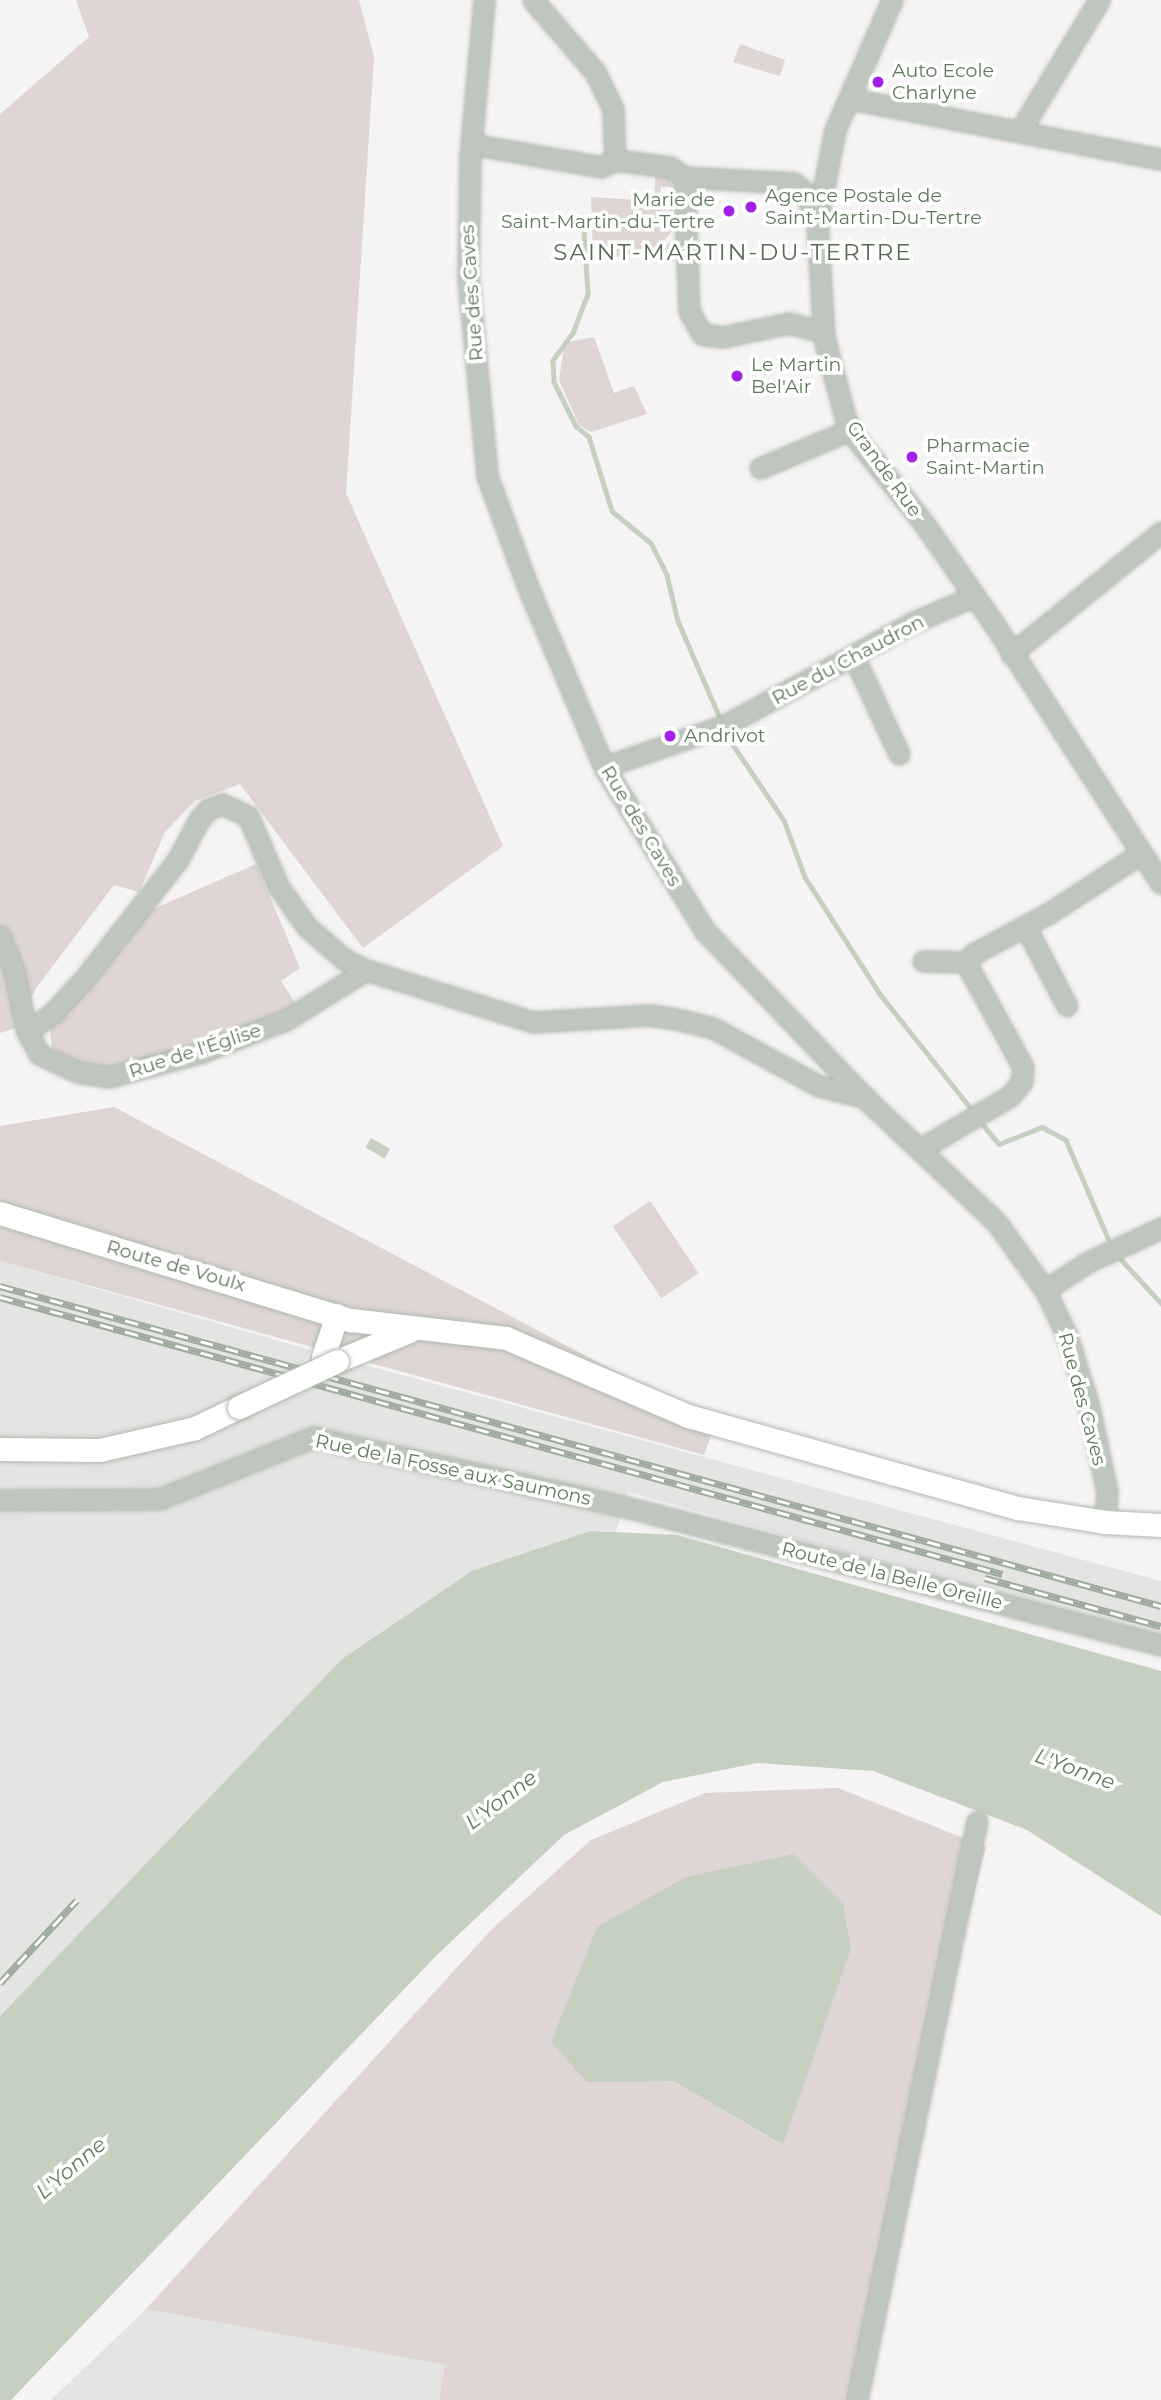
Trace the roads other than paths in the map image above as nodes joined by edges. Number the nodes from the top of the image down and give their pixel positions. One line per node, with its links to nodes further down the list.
1 (484, 0): 7 (street, Rue des Caves)
2 (533, 0): 9 (street)
3 (892, 0): 5 (street, Grande Rue)
4 (1099, 0): 6 (street)
5 (852, 99): 6 (street); 11 (street, Grande Rue)
6 (1021, 129): 8 (street)
7 (471, 144): 9 (street); 20 (street, Rue des Caves)
8 (1161, 159)
9 (615, 160): 10 (street)
10 (684, 177): 11 (street); 12 (street)
11 (817, 223): 13 (street, Grande Rue)
12 (811, 329)
13 (850, 430): 14 (street); 16 (street, Grande Rue)
14 (760, 468)
15 (1161, 532): 17 (street)
16 (974, 596): 17 (street, Grande Rue); 18 (street, Rue du Chaudron)
17 (1011, 654): 21 (street, Grande Rue)
18 (853, 655): 19 (street); 20 (street, Rue du Chaudron)
19 (899, 754)
20 (604, 767): 30 (street, Rue des Caves)
21 (1140, 854): 22 (street, Grande Rue); 23 (street)
22 (1161, 883)
23 (1025, 926): 26 (street); 28 (street)
24 (0, 936): 29 (street)
25 (923, 961): 26 (street)
26 (968, 962): 31 (street)
27 (366, 970): 29 (street, Rue de l'Église); 29 (street); 30 (street)
28 (1067, 1006)
29 (27, 1031)
30 (866, 1098): 31 (street, Rue des Caves)
31 (920, 1149): 34 (street, Rue des Caves)
32 (0, 1213): 35 (main road, Route de Voulx)
33 (1161, 1228): 34 (street)
34 (1045, 1290): 41 (street, Rue des Caves)
35 (344, 1317): 36 (main road, Route de Voulx); 37 (main road)
36 (412, 1330): 37 (main road); 41 (main road, Route de Voulx)
37 (325, 1363): 38 (main road, bridge)
38 (0, 1449)
39 (0, 1500): 40 (street, Rue de la Fosse aux Saumons)
40 (622, 1506): 43 (street, Route de la Belle Oreille)
41 (1105, 1522): 42 (main road, Route de Voulx)
42 (1161, 1525)
43 (1161, 1645)
44 (977, 1821): 45 (street)
45 (858, 2400)

